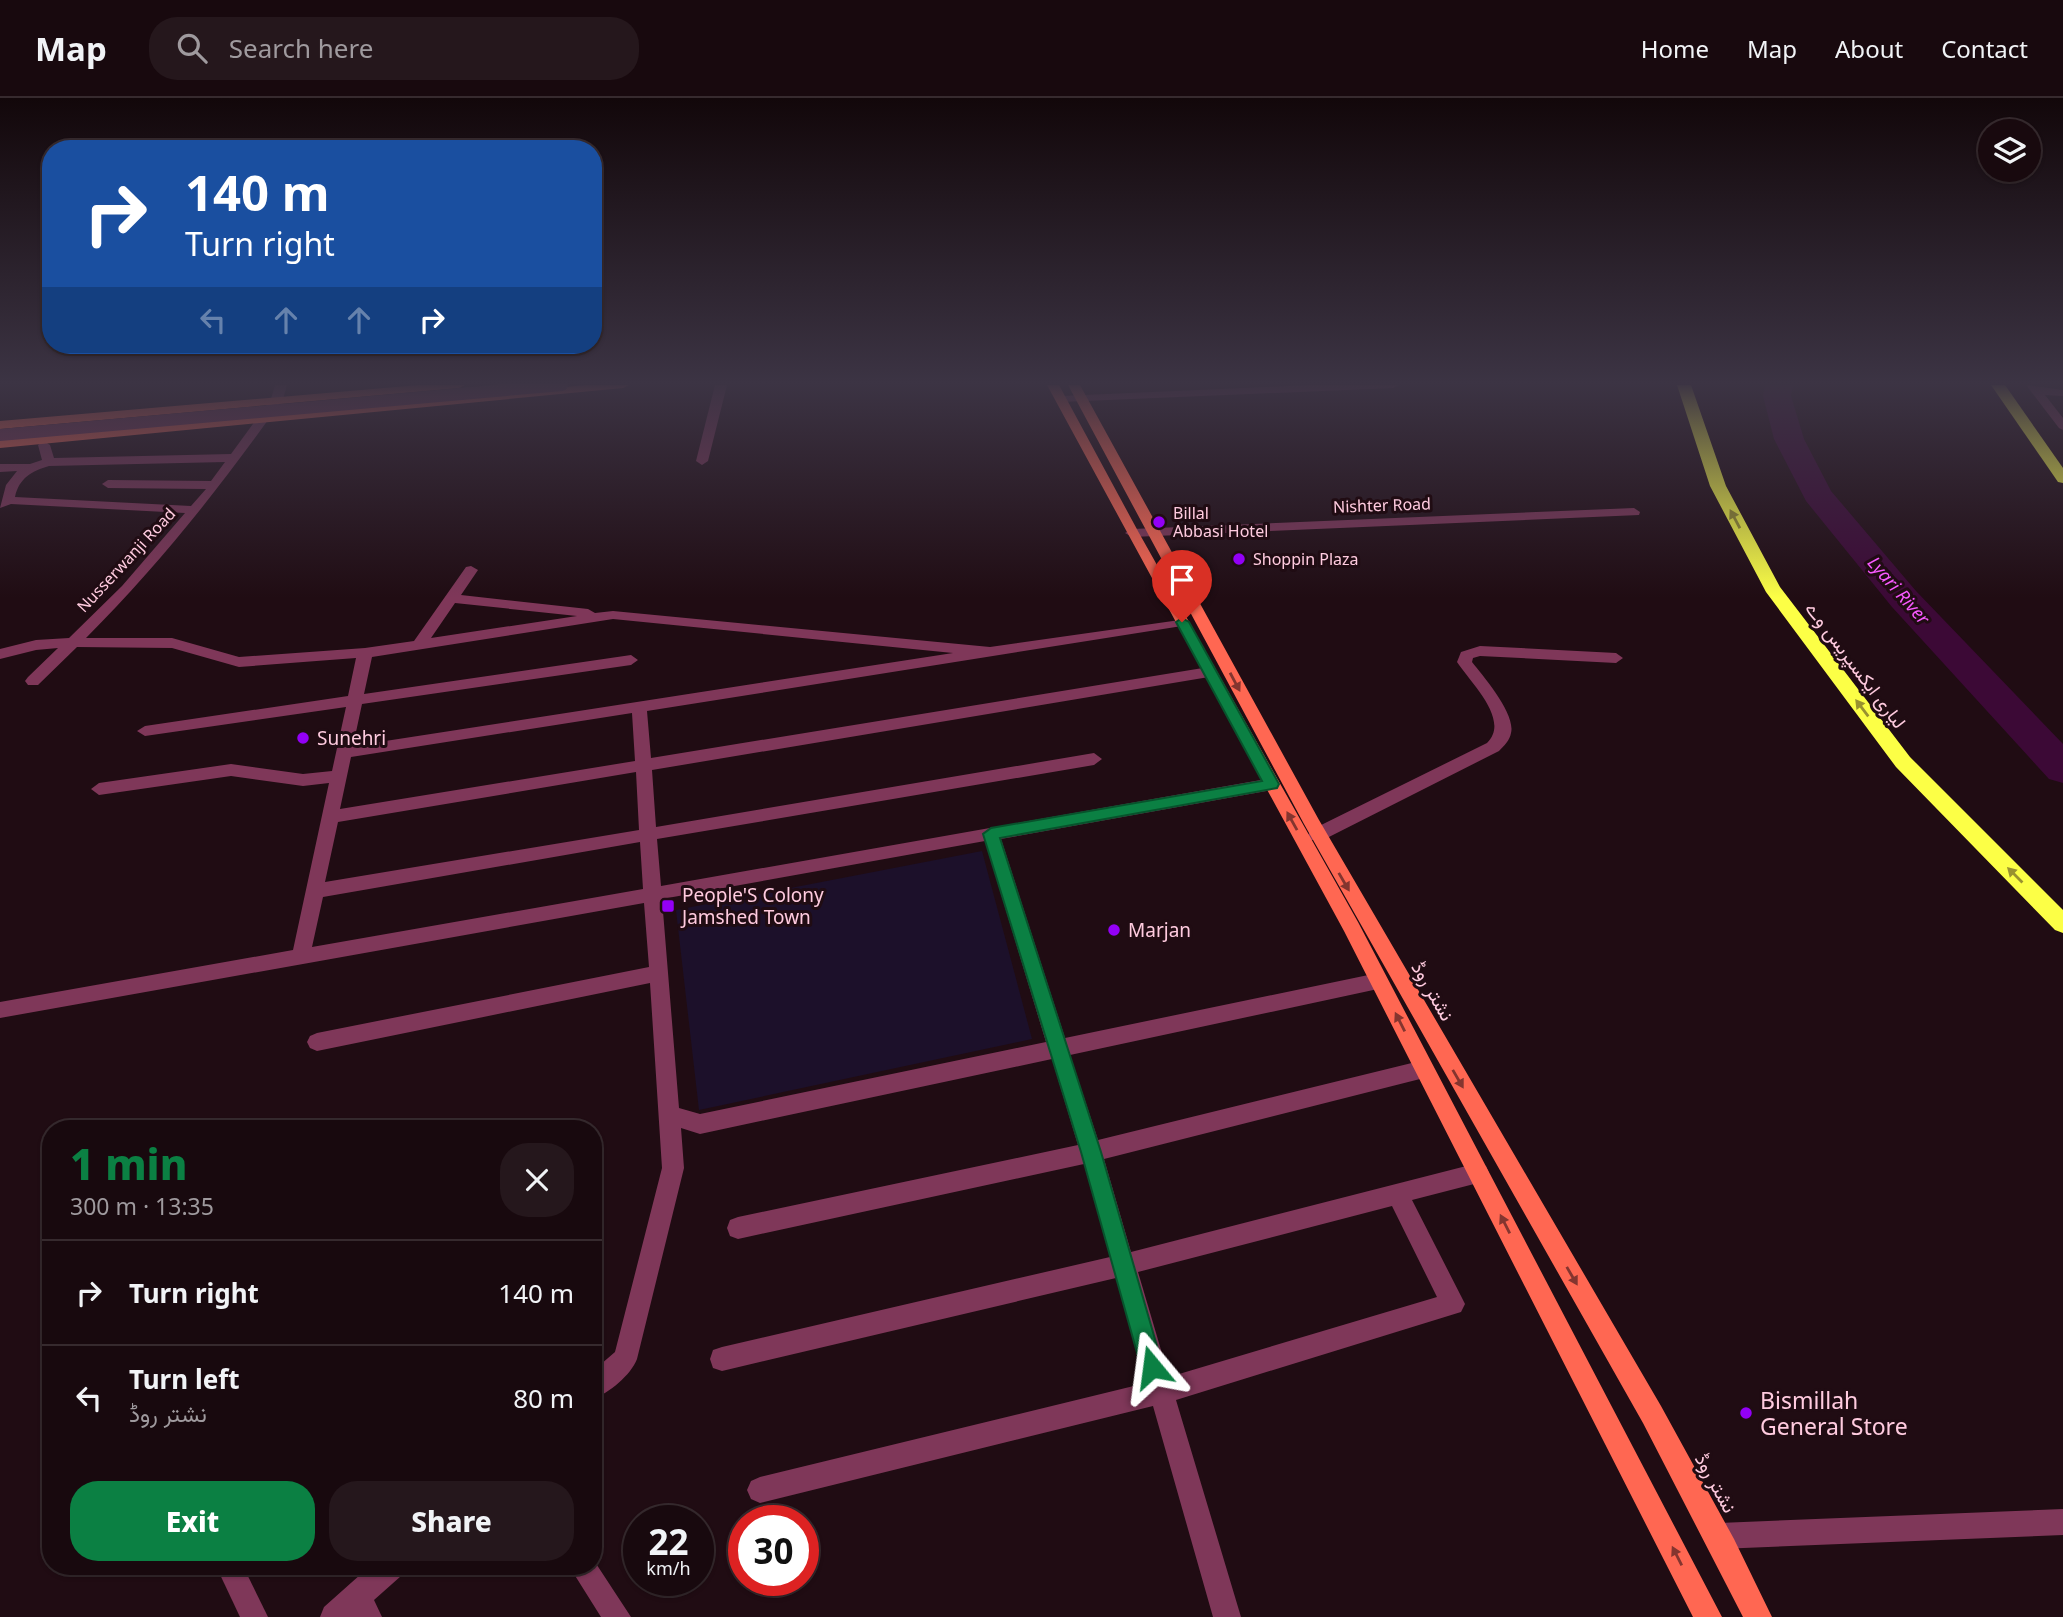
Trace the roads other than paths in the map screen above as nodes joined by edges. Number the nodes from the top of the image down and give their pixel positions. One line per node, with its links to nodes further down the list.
1 (47, 456): 10 (street)
2 (703, 456): 9 (street)
3 (1096, 456): 20 (main road)
4 (1107, 456): 21 (main road, نشتر روڈ)
5 (1708, 456): 50 (highway, لیاری ایکسپریس وے, one-way to 5)
6 (2047, 456): 13 (highway)
7 (233, 458): 8 (street); 15 (street, Nusserwanji Road)
8 (133, 461): 10 (street); 14 (street)
9 (702, 461)
10 (49, 462): 11 (street)
11 (27, 467): 12 (street); 16 (street)
12 (0, 468)
13 (2063, 479)
14 (108, 484): 15 (street); 17 (street)
15 (215, 485): 18 (street, Nusserwanji Road)
16 (4, 503): 17 (street)
17 (88, 503): 18 (street)
18 (195, 510): 26 (street, Nusserwanji Road)
19 (1634, 512): 21 (street, Nishter Road)
20 (1132, 533): 21 (street, Nishter Road); 25 (main road)
21 (1155, 533): 47 (main road, نشتر روڈ, one-way to 47)
22 (471, 570): 23 (street)
23 (451, 598): 24 (street); 27 (street)
24 (613, 615): 27 (street); 28 (street)
25 (1182, 622): 28 (street); 33 (main road)
26 (73, 642): 29 (street); 30 (street); 34 (street, Nusserwanji Road)
27 (419, 645): 29 (street)
28 (990, 652): 36 (street)
29 (365, 653): 35 (street)
30 (0, 654)
31 (1615, 658): 47 (street)
32 (631, 660): 35 (street)
33 (1209, 671): 40 (street); 42 (main road)
34 (33, 681)
35 (356, 698): 37 (street); 38 (street)
36 (639, 707): 38 (street); 40 (street)
37 (145, 731)
38 (344, 753): 41 (street)
39 (1094, 759): 45 (street)
40 (643, 765): 44 (street); 45 (street)
41 (339, 776): 43 (street); 44 (street)
42 (1272, 784): 46 (street); 53 (main road, one-way to 42)
43 (99, 789)
44 (331, 817): 48 (street)
45 (649, 834): 48 (street); 49 (street)
46 (991, 834): 49 (street); 56 (street)
47 (1317, 835): 69 (main road, نشتر روڈ, one-way to 69)
48 (315, 891): 51 (street)
49 (653, 894): 51 (street); 52 (street)
50 (2063, 924)
51 (302, 956): 54 (street)
52 (659, 973): 55 (street); 58 (street)
53 (1378, 981): 56 (street); 57 (main road, one-way to 53)
54 (0, 1010)
55 (317, 1042)
56 (1058, 1047): 58 (street); 59 (street)
57 (1424, 1069): 59 (street); 60 (main road)
58 (669, 1115): 65 (street)
59 (1091, 1152): 62 (street); 63 (street)
60 (1478, 1173): 61 (street); 78 (main road, one-way to 60)
61 (1397, 1193): 63 (street); 66 (street)
62 (738, 1228)
63 (1123, 1265): 64 (street); 66 (street)
64 (722, 1359)
65 (602, 1379)
66 (1160, 1392): 67 (street); 77 (street)
67 (760, 1490)
68 (2063, 1522): 69 (street)
69 (1719, 1536): 79 (main road, نشتر روڈ)
70 (233, 1575): 74 (street)
71 (385, 1575): 73 (street)
72 (588, 1575): 76 (street)
73 (363, 1607): 75 (street)
74 (254, 1617)
75 (334, 1617)
76 (617, 1617)
77 (1227, 1617)
78 (1708, 1617)
79 (1758, 1617)

